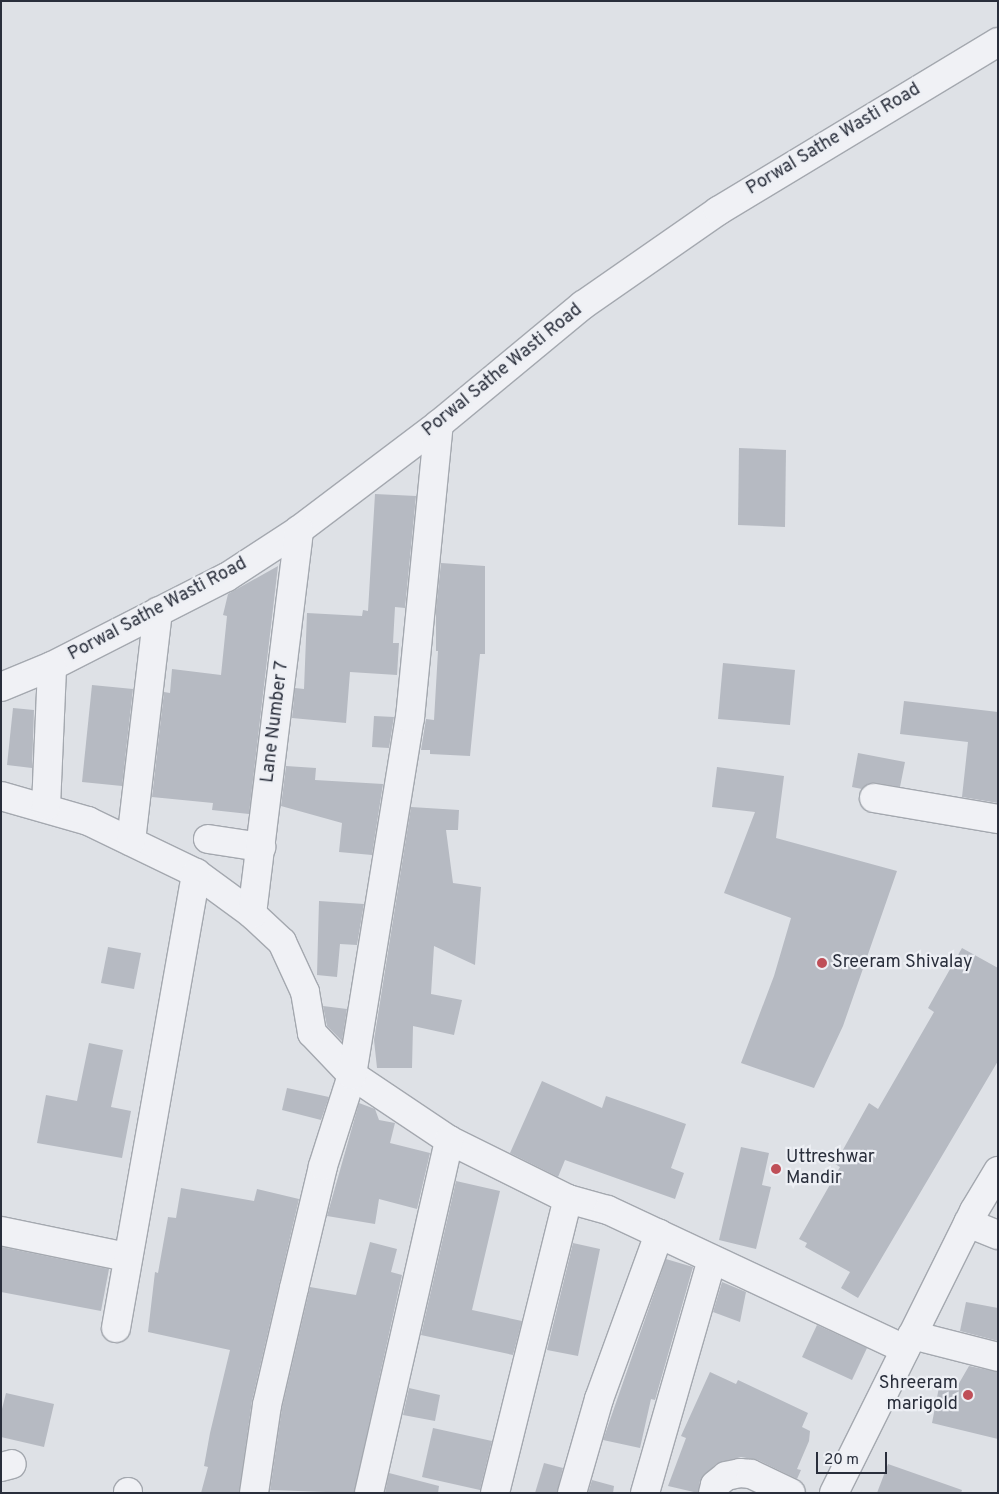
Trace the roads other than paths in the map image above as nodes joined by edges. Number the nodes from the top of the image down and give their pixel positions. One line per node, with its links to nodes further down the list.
1 (998, 42): 2 (street, Porwal Sathe Wasti Road)
2 (439, 424): 3 (street, Porwal Sathe Wasti Road); 16 (street)
3 (299, 530): 4 (street, Porwal Sathe Wasti Road); 13 (street, Lane Number 7)
4 (158, 612): 5 (street, Porwal Sathe Wasti Road); 12 (street)
5 (52, 666): 6 (street, Porwal Sathe Wasti Road); 9 (street)
6 (1, 687)
7 (1, 796): 9 (street)
8 (874, 798): 10 (street)
9 (46, 806): 12 (street)
10 (998, 819)
11 (208, 839): 13 (street)
12 (131, 841): 14 (street)
13 (261, 847): 15 (street, Lane Number 7)
14 (196, 873): 15 (street); 24 (street)
15 (252, 914): 16 (street)
16 (352, 1075): 17 (street); 29 (street)
17 (449, 1140): 19 (street); 30 (street)
18 (998, 1171): 20 (street)
19 (568, 1198): 22 (street); 31 (street)
20 (968, 1223): 23 (street); 27 (street)
21 (1, 1231): 24 (street)
22 (658, 1234): 25 (street); 32 (street)
23 (998, 1235)
24 (127, 1257): 26 (street)
25 (712, 1259): 27 (street); 33 (street)
26 (116, 1328)
27 (908, 1342): 28 (street); 36 (street)
28 (998, 1357)
29 (254, 1493)
30 (369, 1493)
31 (495, 1493)
32 (572, 1493)
33 (645, 1493)
34 (713, 1493): 35 (street)
35 (791, 1493)
36 (834, 1493)

